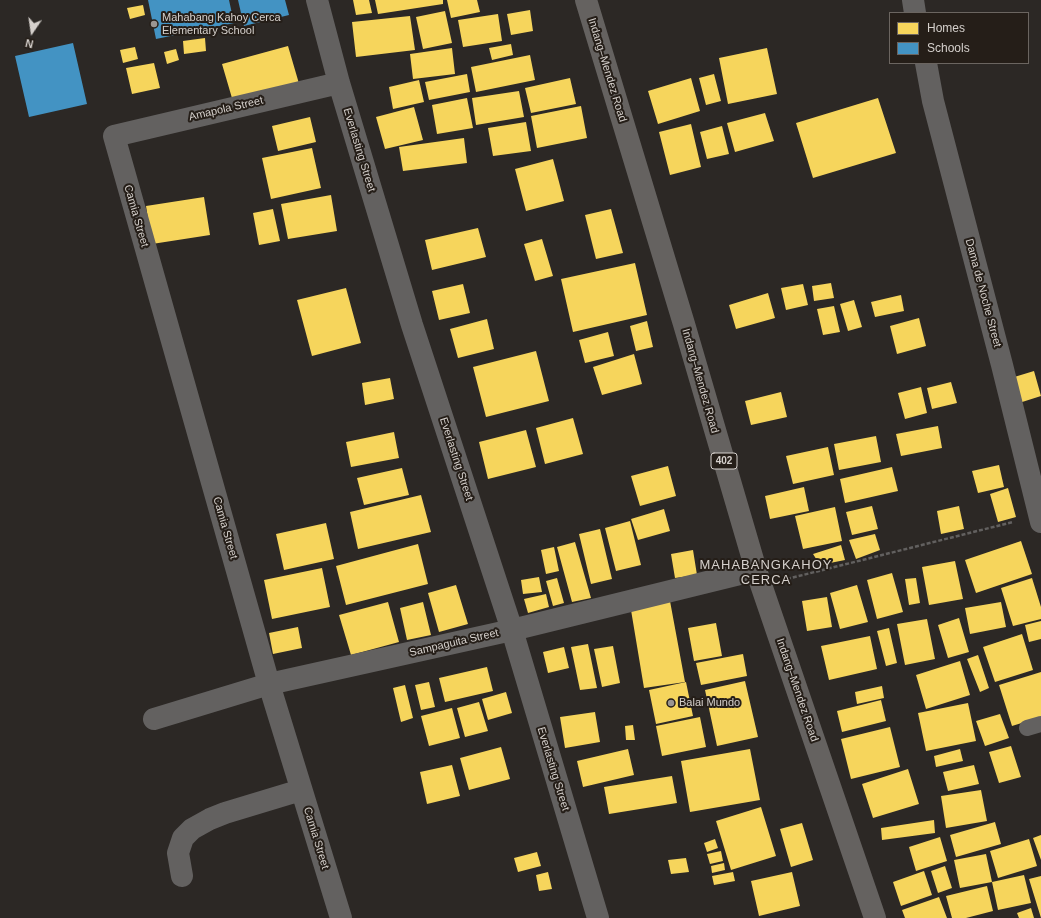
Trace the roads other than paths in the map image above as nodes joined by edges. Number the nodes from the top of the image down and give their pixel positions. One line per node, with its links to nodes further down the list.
1 (317, 0): 6 (street, Everlasting Street)
2 (586, 0): 9 (main road, Indang–Mendez Road / 402)
3 (913, 0): 4 (street)
4 (916, 12)
5 (926, 64): 8 (street, Dama de Noche Street)
6 (339, 83): 7 (street, Amapola Street); 10 (street, Everlasting Street)
7 (114, 136): 11 (street, Camia Street)
8 (1040, 519)
9 (758, 578): 10 (street, Sampaguita Street); 17 (main road, Indang–Mendez Road / 402)
10 (512, 630): 11 (street, Sampaguita Street); 16 (street, Everlasting Street)
11 (269, 684): 12 (street, Sampaguita Street); 13 (street, Camia Street)
12 (154, 719)
13 (302, 790): 14 (street); 15 (street, Camia Street)
14 (182, 876)
15 (341, 918)
16 (598, 918)
17 (875, 918)

